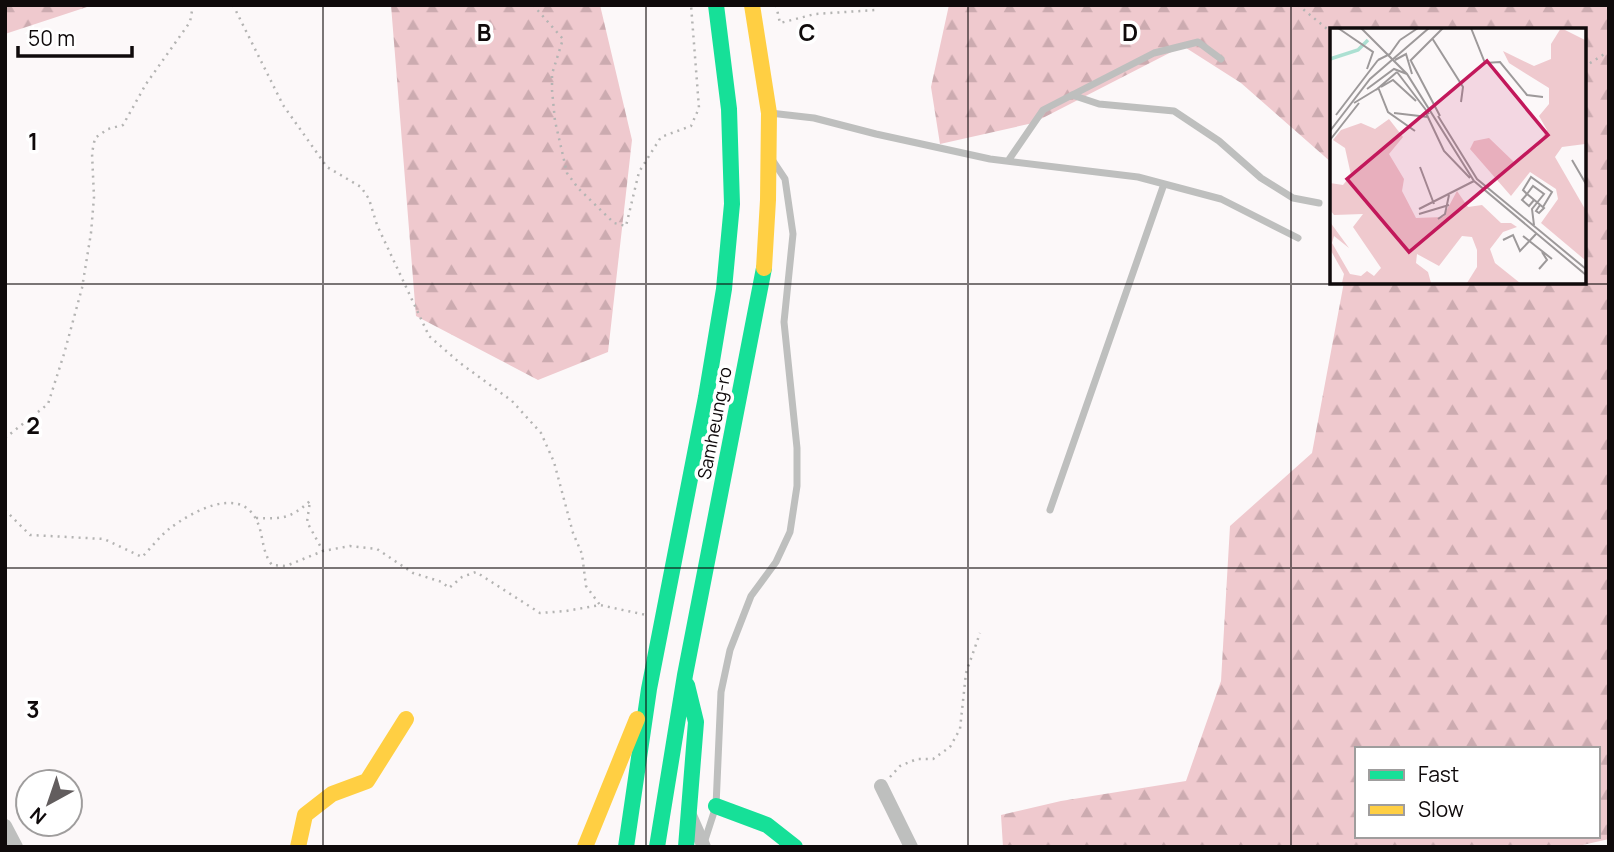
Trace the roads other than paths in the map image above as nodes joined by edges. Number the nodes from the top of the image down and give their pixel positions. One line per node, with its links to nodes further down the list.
1 (716, 5): 13 (main road, Samheung-ro)
2 (752, 5): 5 (main road, Samheung-ro)
3 (1221, 59): 4 (lane)
4 (1072, 96): 7 (lane); 9 (lane)
5 (769, 113): 6 (main road, Samheung-ro); 7 (lane)
6 (769, 156): 12 (main road, Samheung-ro); 16 (lane)
7 (1008, 161): 8 (lane)
8 (1164, 184): 10 (lane); 11 (lane)
9 (1319, 202)
10 (1298, 237)
11 (1050, 510)
12 (685, 675): 17 (main road); 24 (main road, Samheung-ro)
13 (649, 689): 22 (main road); 23 (main road, Samheung-ro)
14 (406, 719): 21 (main road)
15 (881, 786): 27 (street)
16 (716, 806): 19 (lane); 26 (main road)
17 (687, 809): 19 (street); 25 (main road)
18 (5, 826): 20 (street)
19 (704, 845)
20 (16, 847)
21 (298, 847)
22 (585, 847)
23 (626, 847)
24 (657, 847)
25 (686, 847)
26 (795, 847)
27 (910, 847)

